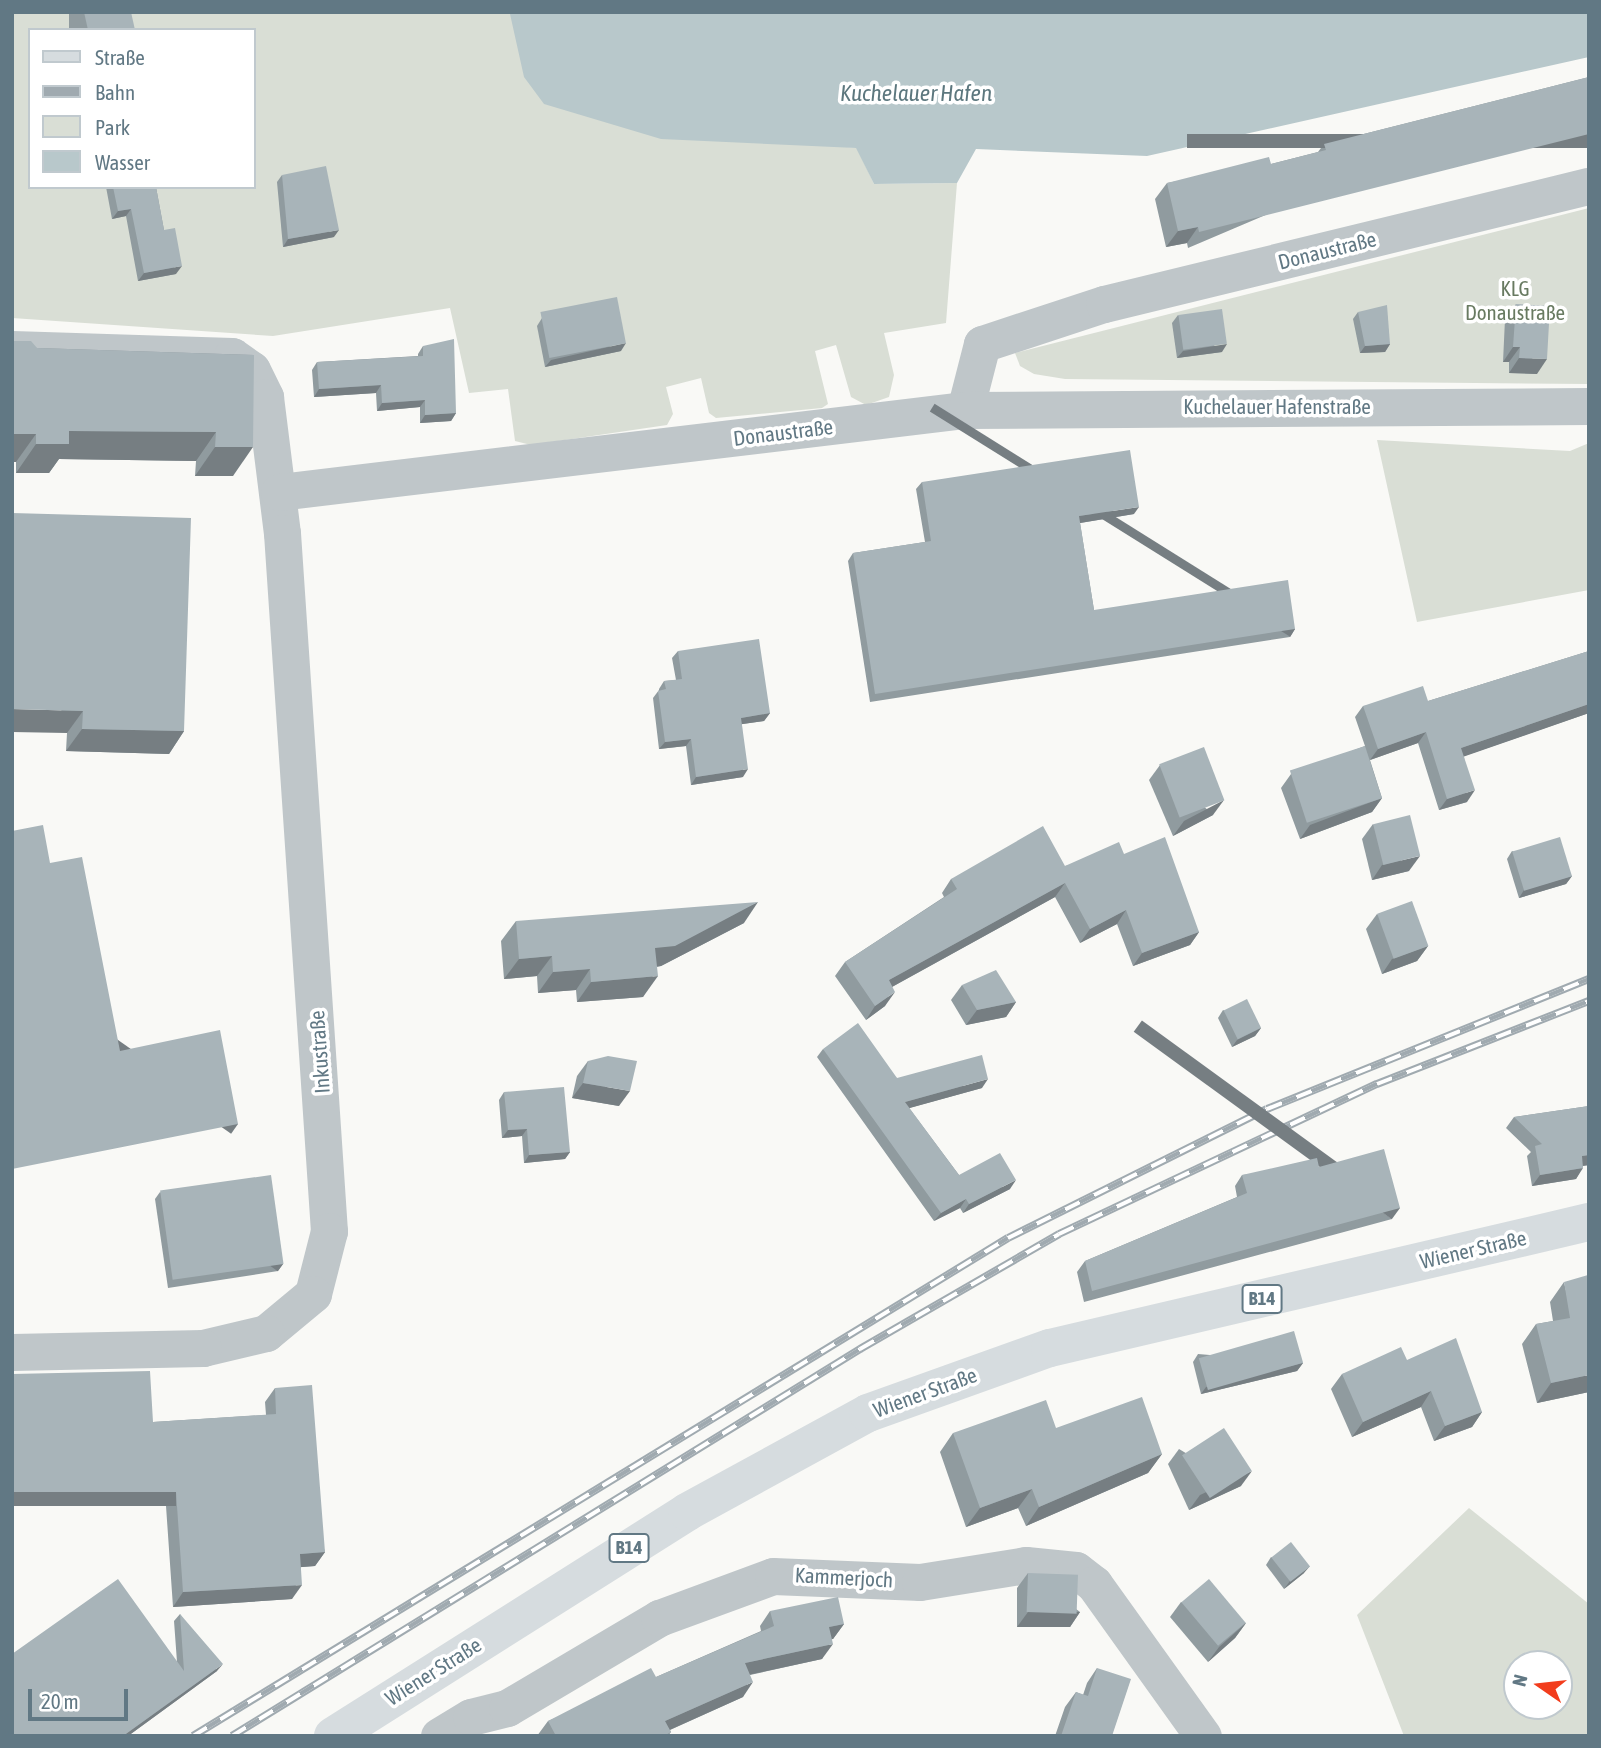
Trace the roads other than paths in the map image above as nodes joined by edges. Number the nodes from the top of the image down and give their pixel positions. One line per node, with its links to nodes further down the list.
1 (1589, 186): 4 (street, Donaustraße)
2 (12, 349): 5 (street)
3 (1589, 406): 4 (street, Kuchelauer Hafenstraße)
4 (965, 410): 5 (street, Donaustraße)
5 (279, 492): 7 (street, Inkustraße)
6 (1589, 1222): 8 (main road, Wiener Straße / B14)
7 (12, 1352)
8 (333, 1736)
9 (439, 1736): 10 (street, Kammerjoch)
10 (1203, 1736)

